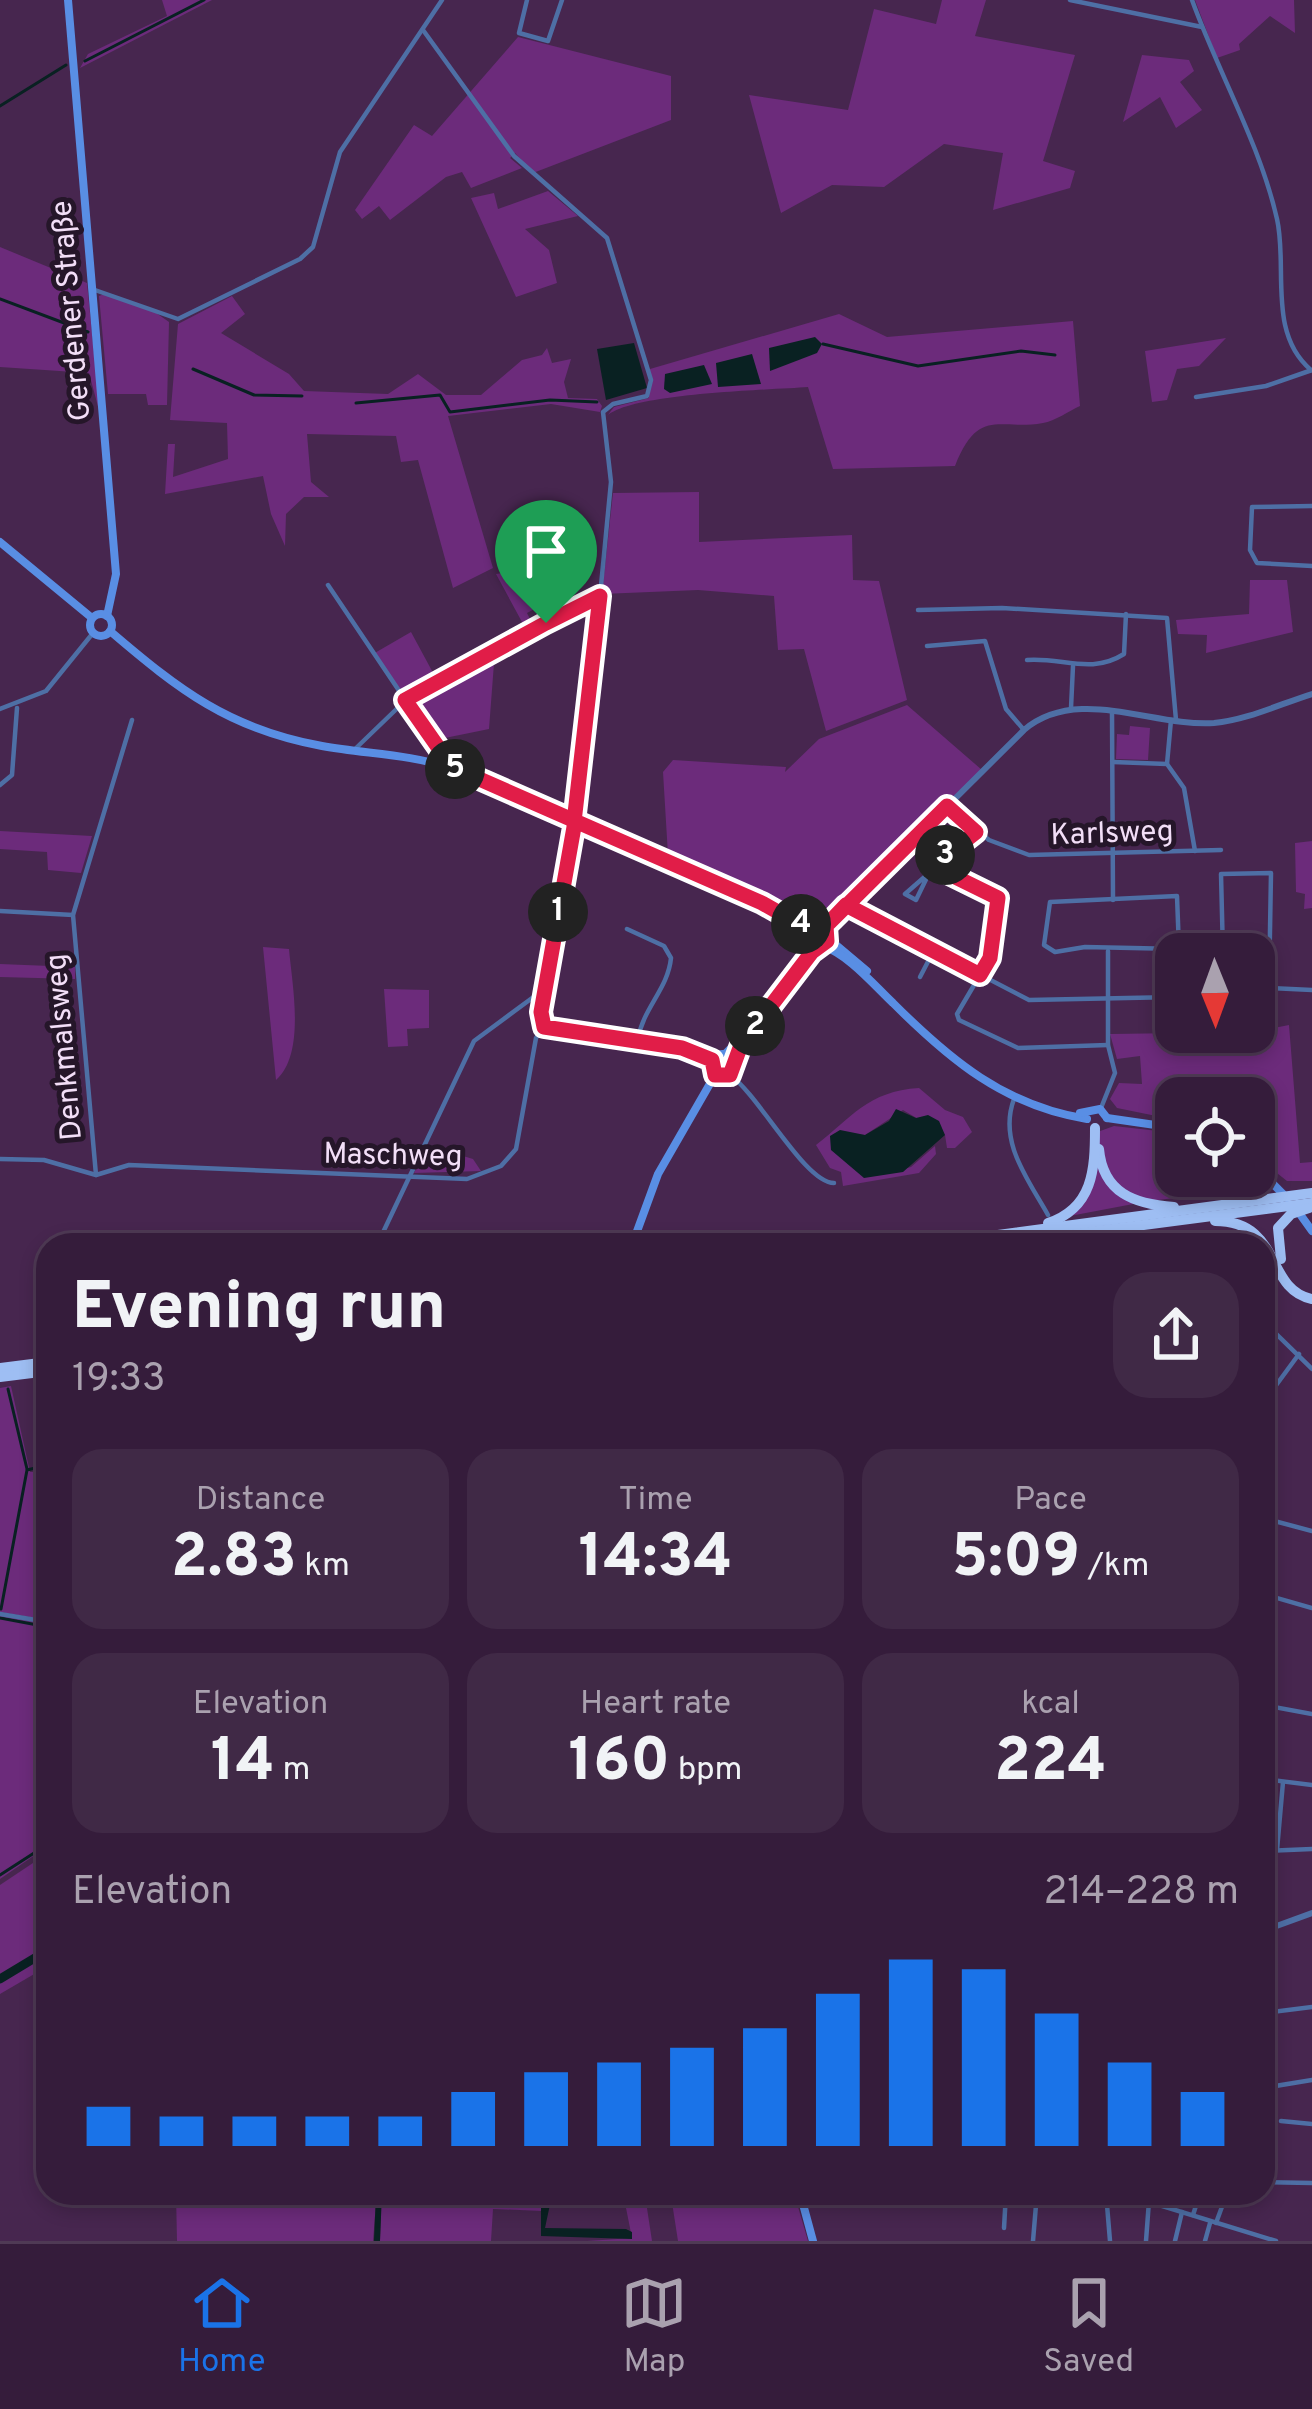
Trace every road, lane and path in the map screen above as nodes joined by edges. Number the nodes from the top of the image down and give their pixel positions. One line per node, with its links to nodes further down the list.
1 (68, 0): 9 (main road, Gerdener Straße)
2 (442, 0): 8 (street)
3 (527, 0): 4 (street)
4 (562, 0)
5 (1070, 0): 7 (street)
6 (1192, 0): 7 (street)
7 (1202, 27): 10 (street)
8 (423, 31): 9 (street); 16 (street, Maschweg)
9 (92, 289): 19 (main road, Gerdener Straße)
10 (1311, 370): 11 (street)
11 (1196, 397)
12 (1312, 506): 14 (street)
13 (0, 542): 20 (main road)
14 (1312, 566)
15 (328, 586): 27 (street)
16 (600, 596): 27 (street); 41 (street, Maschweg)
17 (918, 610): 18 (street)
18 (1126, 614): 25 (street); 33 (street)
19 (107, 616): 20 (main road); 21 (main road, Gerdener Straße)
20 (92, 618): 22 (main road)
21 (110, 631): 22 (main road); 35 (main road)
22 (93, 633): 28 (street)
23 (927, 646): 34 (street)
24 (1027, 660): 25 (street)
25 (1072, 666): 30 (street)
26 (1312, 694): 33 (street)
27 (405, 700): 35 (street); 38 (street)
28 (17, 707): 29 (street); 39 (street)
29 (0, 709)
30 (1071, 710): 31 (street); 34 (street)
31 (1112, 712): 33 (street); 36 (street)
32 (132, 720): 50 (street, Denkmalsweg)
33 (1173, 720): 37 (street)
34 (1024, 730): 40 (street)
35 (354, 750): 38 (main road)
36 (1112, 762): 37 (street); 45 (street)
37 (1168, 764): 44 (street)
38 (452, 767): 41 (main road)
39 (0, 785)
40 (947, 806): 42 (street, Karlsweg); 48 (street)
41 (574, 822): 55 (main road); 63 (street, Maschweg)
42 (976, 832): 45 (street, Karlsweg); 46 (street)
43 (1221, 850): 44 (street, Karlsweg)
44 (1195, 851): 45 (street, Karlsweg)
45 (1114, 853): 47 (street)
46 (933, 866): 46 (street); 59 (street)
47 (1113, 900): 57 (street); 57 (street)
48 (846, 905): 51 (street); 58 (street)
49 (0, 911): 50 (street, Denkmalsweg)
50 (73, 915): 78 (street, Denkmalsweg)
51 (826, 926): 55 (main road); 56 (main road)
52 (627, 929): 67 (street)
53 (1222, 933): 54 (street)
54 (1270, 933)
55 (808, 934): 56 (main road); 69 (main road)
56 (823, 943): 69 (main road); 73 (main road)
57 (1108, 951): 64 (street)
58 (933, 952): 59 (street); 60 (street)
59 (980, 975): 64 (street); 68 (street)
60 (920, 977)
61 (1275, 988): 62 (street)
62 (1312, 989)
63 (544, 990): 66 (street, Maschweg); 79 (street)
64 (1106, 997): 65 (street); 68 (street)
65 (1155, 997)
66 (544, 1027): 67 (street); 79 (street, Maschweg)
67 (638, 1040): 70 (street)
68 (1108, 1045): 74 (street)
69 (729, 1057): 70 (main road); 72 (main road)
70 (712, 1060): 71 (main road)
71 (715, 1075): 72 (main road); 89 (main road)
72 (730, 1075): 80 (street)
73 (1015, 1098): 75 (main road); 85 (street)
74 (1100, 1109): 75 (main road)
75 (1096, 1121): 76 (main road); 84 (highway); 90 (highway)
76 (1155, 1125)
77 (0, 1159): 78 (street, Maschweg)
78 (96, 1174): 79 (street, Maschweg)
79 (410, 1178): 88 (street)
80 (834, 1183)
81 (1275, 1184): 87 (main road)
82 (1312, 1193): 84 (highway)
83 (1312, 1205): 86 (highway); 95 (highway)
84 (1201, 1208): 91 (highway)
85 (1048, 1215)
86 (1164, 1222): 92 (highway); 93 (highway)
87 (1310, 1228)
88 (383, 1233)
89 (636, 1233)
90 (1017, 1233)
91 (1041, 1233)
92 (1063, 1233)
93 (1257, 1233)
94 (1275, 1260): 95 (highway)
95 (1312, 1296)
96 (1275, 1332): 97 (street)
97 (1299, 1354): 99 (street); 101 (street)
98 (36, 1368): 100 (highway)
99 (1312, 1370)
100 (0, 1373)
101 (1275, 1387)
102 (1275, 1521): 103 (street)
103 (1312, 1531)
104 (1275, 1597): 105 (street)
105 (1312, 1608)
106 (0, 1614): 107 (street)
107 (36, 1620)
108 (1275, 1707): 109 (street)
109 (1312, 1714)
110 (1275, 1781): 111 (street)
111 (1283, 1782): 112 (street); 113 (street)
112 (1312, 1785)
113 (1277, 1850): 114 (street)
114 (1312, 1850)
115 (1312, 1913): 116 (street)
116 (1275, 1926)
117 (1312, 2007): 118 (street)
118 (1275, 2012)
119 (1312, 2080): 120 (street)
120 (1275, 2086)
121 (1282, 2121): 122 (street)
122 (1312, 2124)
123 (1275, 2182): 124 (street)
124 (1312, 2182)
125 (803, 2205): 138 (main road)
126 (1005, 2205): 136 (street)
127 (1036, 2205): 139 (street)
128 (1107, 2205): 140 (street)
129 (1149, 2205): 141 (street)
130 (1162, 2205): 133 (street)
131 (1196, 2205): 134 (street)
132 (1221, 2205): 135 (street)
133 (1182, 2211): 134 (street); 142 (street)
134 (1193, 2216): 135 (street)
135 (1214, 2222): 137 (street); 143 (street)
136 (1004, 2228)
137 (1242, 2230): 144 (street); 145 (street)
138 (813, 2241)
139 (1033, 2241)
140 (1110, 2241)
141 (1146, 2241)
142 (1175, 2241)
143 (1205, 2241)
144 (1237, 2241)
145 (1276, 2241)

